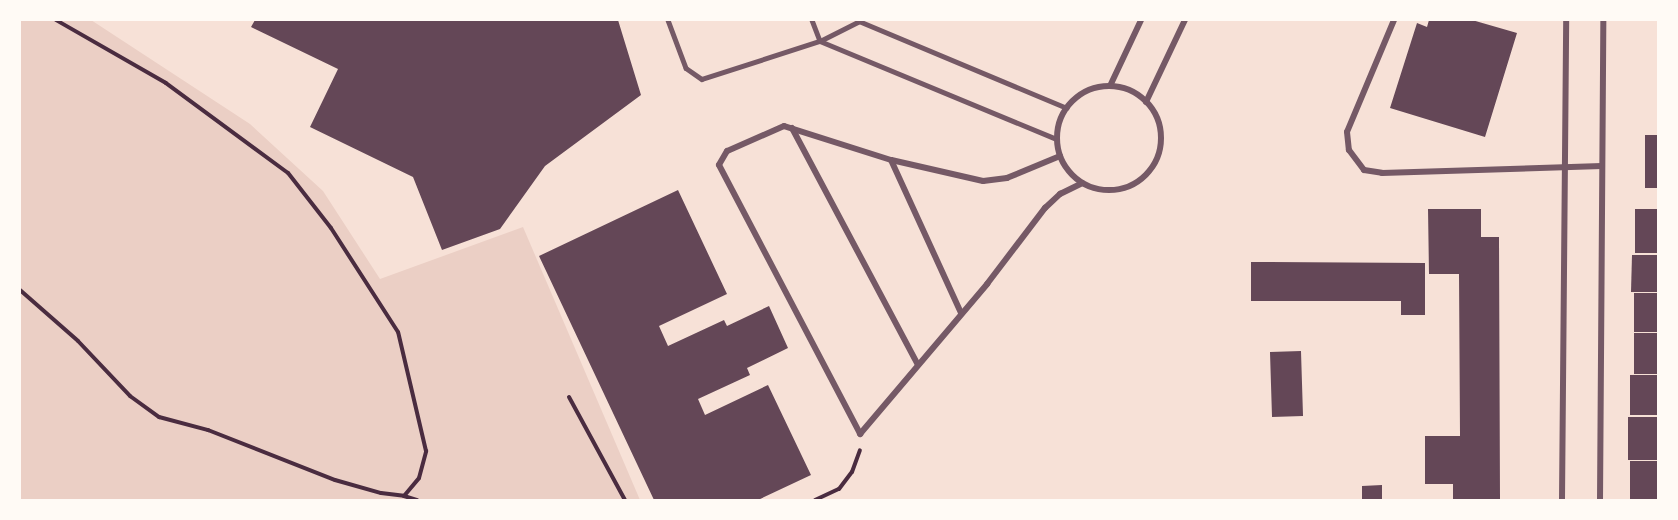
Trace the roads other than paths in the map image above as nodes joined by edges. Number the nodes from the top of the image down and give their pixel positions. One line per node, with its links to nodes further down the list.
1 (668, 20): 9 (lane)
2 (812, 20): 9 (lane)
3 (859, 20): 9 (lane); 12 (lane)
4 (1141, 20): 10 (street)
5 (1185, 20): 11 (street)
6 (1394, 20): 17 (street)
7 (1566, 20): 17 (street)
8 (1603, 20): 18 (street)
9 (820, 41): 14 (lane)
10 (1110, 86): 11 (street); 12 (street)
11 (1146, 102): 19 (street)
12 (1067, 108): 14 (street)
13 (792, 128): 16 (street); 21 (street); 21 (street)
14 (1057, 139): 15 (street)
15 (1060, 156): 16 (street); 19 (street)
16 (891, 160): 20 (street)
17 (1566, 166): 18 (street); 22 (street)
18 (1602, 166): 23 (street)
19 (1083, 183): 20 (street)
20 (961, 313): 21 (street)
21 (918, 365)
22 (1562, 501)
23 (1600, 501)

